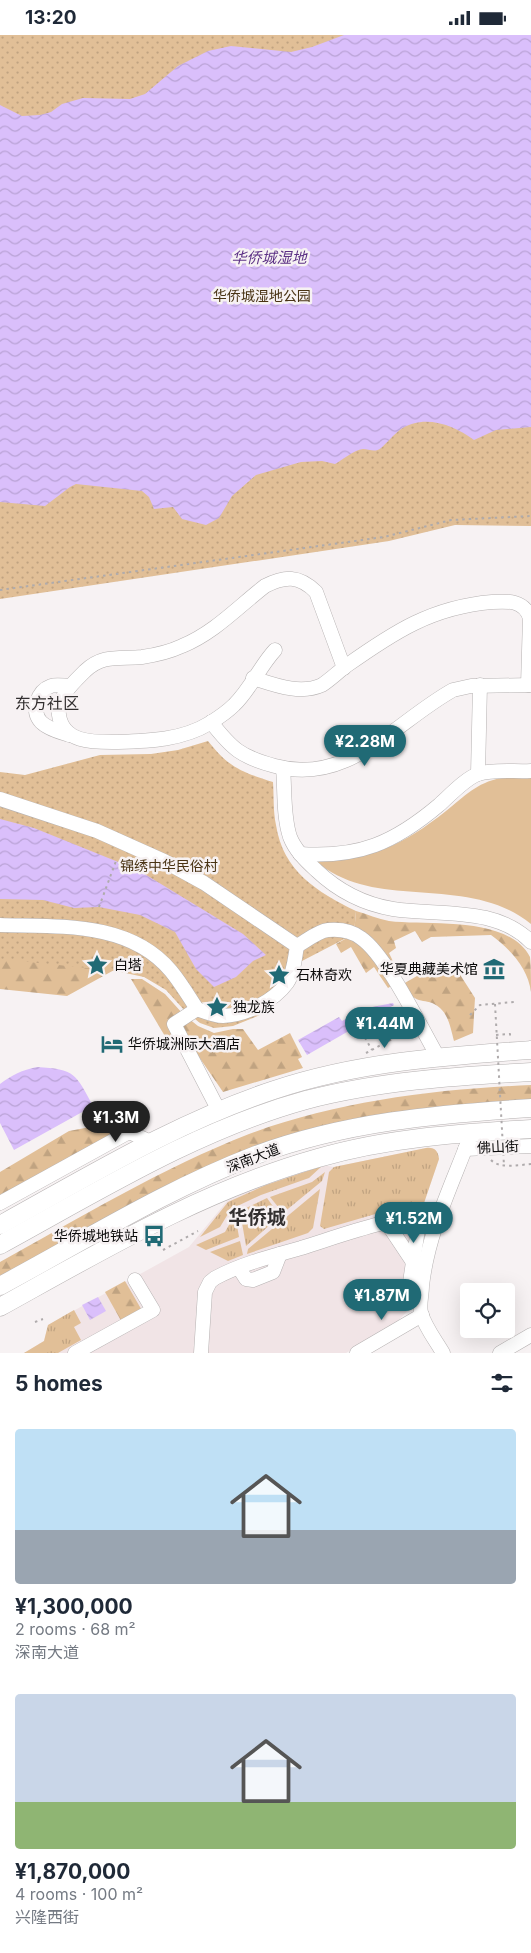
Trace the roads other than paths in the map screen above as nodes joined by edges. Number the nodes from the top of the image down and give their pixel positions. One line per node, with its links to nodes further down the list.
1 (274, 650): 3 (street)
2 (344, 668): 3 (street); 5 (street); 6 (street)
3 (254, 678): 7 (street)
4 (480, 685): 5 (street); 9 (street); 11 (street)
5 (530, 685)
6 (70, 686): 8 (street); 8 (street)
7 (211, 722): 8 (street); 9 (street)
8 (72, 736)
9 (283, 768): 13 (street)
10 (531, 771): 11 (street)
11 (478, 774): 13 (street)
12 (0, 799): 16 (street)
13 (300, 854): 15 (street)
14 (0, 925): 17 (street)
15 (531, 943)
16 (297, 945): 17 (street); 19 (street)
17 (198, 1009): 24 (street)
18 (531, 1049): 19 (main road)
19 (438, 1057): 22 (main road)
20 (531, 1072): 21 (main road)
21 (337, 1093): 22 (main road); 36 (main road)
22 (249, 1099): 24 (main road)
23 (531, 1109): 29 (main road, 深南大道)
24 (220, 1111): 27 (main road)
25 (527, 1128): 26 (main road)
26 (468, 1141): 28 (main road); 30 (street, 佛山街); 33 (street)
27 (151, 1142): 31 (street); 35 (main road)
28 (386, 1142): 29 (main road); 41 (main road)
29 (294, 1143): 40 (main road, 深南大道)
30 (531, 1145)
31 (0, 1203)
32 (420, 1216): 33 (street); 34 (street); 37 (street)
33 (438, 1217): 42 (street)
34 (387, 1223): 37 (street); 45 (street)
35 (0, 1225)
36 (0, 1245)
37 (413, 1261): 39 (street)
38 (136, 1280): 44 (street)
39 (410, 1282)
40 (0, 1286)
41 (0, 1307)
42 (422, 1315): 46 (street); 47 (street)
43 (531, 1335): 48 (street)
44 (75, 1353)
45 (201, 1353)
46 (357, 1353)
47 (443, 1353)
48 (500, 1353)

